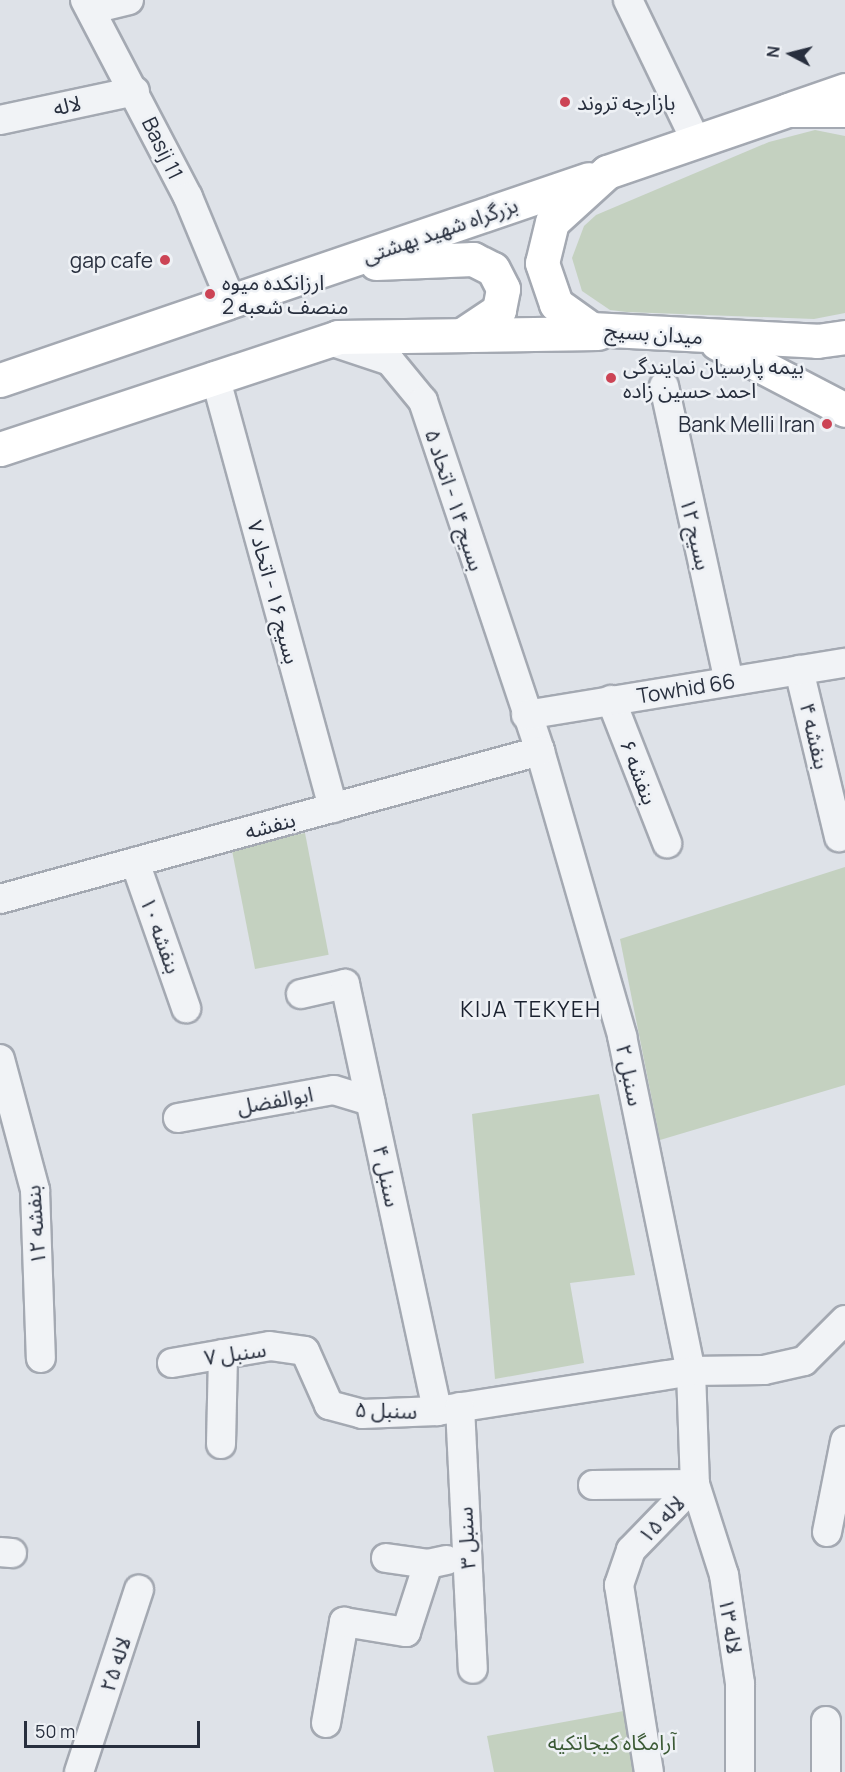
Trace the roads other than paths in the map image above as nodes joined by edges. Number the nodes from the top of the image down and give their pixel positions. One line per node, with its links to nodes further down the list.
1 (129, 0): 3 (street)
2 (621, 0): 9 (street)
3 (89, 4): 5 (street, Basij 11)
4 (845, 90): 6 (main road)
5 (135, 91): 8 (street, لاله); 12 (street, Basij 11)
6 (788, 110): 7 (main road, میدان بسیج); 9 (main road, میدان بسیج)
7 (845, 110)
8 (0, 120)
9 (696, 141): 10 (main road, میدان بسیج)
10 (607, 172): 11 (main road, بزرگراه شهید بهشتی); 13 (main road, میدان بسیج)
11 (324, 270): 12 (main road, بزرگراه شهید بهشتی); 14 (main road)
12 (231, 302): 19 (main road, بزرگراه شهید بهشتی)
13 (612, 333): 14 (main road); 15 (main road, میدان بسیج)
14 (463, 334): 17 (main road)
15 (692, 336): 16 (main road, میدان بسیج); 21 (main road)
16 (845, 337)
17 (324, 340): 18 (main road); 27 (street, بسیج ۱۴ - اتحاد ۵)
18 (215, 376): 22 (main road); 29 (street, بسیج ۱۶ - اتحاد ۷)
19 (0, 380)
20 (664, 386): 25 (street, بسیج ۱۲)
21 (845, 410)
22 (0, 448)
23 (845, 663): 24 (street, Towhid 66)
24 (799, 670): 25 (street, Towhid 66); 30 (street, بنفشه ۴)
25 (729, 681): 26 (street, Towhid 66)
26 (611, 700): 27 (street, Towhid 66); 31 (street, بنفشه ۶)
27 (526, 715): 28 (street, سنبل ۲)
28 (540, 751): 29 (street, بنفشه); 43 (street, سنبل ۲)
29 (333, 807): 32 (street, بنفشه)
30 (839, 837)
31 (667, 843)
32 (135, 862): 33 (street, بنفشه); 35 (street, بنفشه ۱۰)
33 (0, 899)
34 (301, 994): 37 (street, سنبل ۴)
35 (186, 1008)
36 (0, 1059): 41 (street, بنفشه ۱۲)
37 (370, 1101): 38 (street, ابوالفضل); 45 (street, سنبل ۴)
38 (178, 1118)
39 (845, 1320): 43 (street)
40 (223, 1354): 42 (street, سنبل ۷); 44 (street, سنبل ۷); 47 (street)
41 (41, 1358)
42 (172, 1363)
43 (691, 1371): 45 (street); 48 (street, لاله ۱۵)
44 (319, 1376): 45 (street, سنبل ۵)
45 (449, 1409): 51 (street, سنبل ۳)
46 (845, 1441): 50 (street)
47 (221, 1444)
48 (695, 1484): 49 (street); 59 (street, لاله ۱۵); 60 (street, لاله ۱۳)
49 (593, 1485)
50 (827, 1532)
51 (467, 1556): 53 (street); 55 (street, سنبل ۳)
52 (386, 1558): 53 (street)
53 (428, 1564): 57 (street, سنبل ۳)
54 (139, 1590): 58 (street, لاله ۲۵)
55 (472, 1669)
56 (826, 1721): 61 (street)
57 (326, 1723)
58 (79, 1772)
59 (649, 1772)
60 (740, 1772)
61 (826, 1772)

